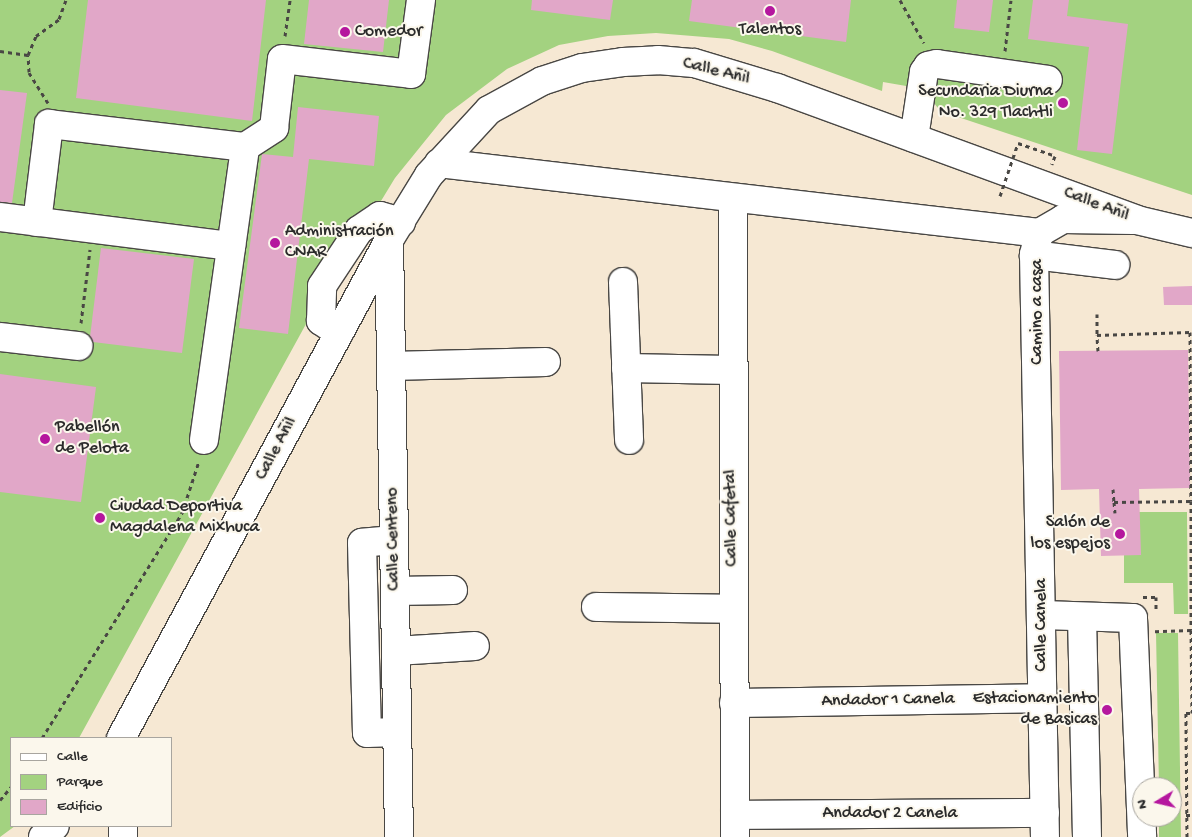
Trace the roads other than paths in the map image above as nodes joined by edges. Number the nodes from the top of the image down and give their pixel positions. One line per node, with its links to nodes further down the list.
1 (420, 0): 4 (street)
2 (1048, 80): 3 (street)
3 (914, 138): 5 (street, Calle Añil); 8 (street, Calle Añil)
4 (245, 147): 9 (street); 13 (street)
5 (439, 163): 6 (street); 10 (street, Calle Añil)
6 (732, 200): 12 (street); 22 (street, Calle Cafetal)
7 (0, 217): 9 (street)
8 (1137, 220): 11 (street); 12 (street, Calle Añil)
9 (36, 222): 13 (street)
10 (395, 231): 16 (street, Calle Añil); 16 (street); 20 (street, Calle Centeno)
11 (1192, 233)
12 (1037, 244): 14 (street); 30 (street, Calle Canela)
13 (231, 246): 23 (street)
14 (1115, 265)
15 (623, 282): 21 (street)
16 (339, 333): 38 (street, Calle Añil)
17 (0, 337): 18 (street)
18 (78, 346)
19 (546, 362): 20 (street)
20 (391, 366): 25 (street, Calle Centeno)
21 (626, 368): 22 (street); 24 (street)
22 (731, 370): 29 (street, Calle Cafetal)
23 (204, 440)
24 (628, 440)
25 (394, 540): 27 (street, Calle Centeno); 32 (street)
26 (452, 590): 27 (street)
27 (395, 591): 33 (street, Calle Centeno)
28 (596, 607): 29 (street)
29 (733, 609): 36 (street, Calle Cafetal)
30 (1042, 615): 31 (street); 35 (street, Calle Canela)
31 (1082, 617): 44 (street); 45 (street)
32 (364, 632): 33 (street); 37 (street)
33 (396, 641): 34 (street); 37 (street, Calle Centeno)
34 (475, 646)
35 (1042, 698): 36 (street, Andador 1 Canela); 39 (street, Calle Canela)
36 (734, 703): 40 (street, Calle Cafetal)
37 (397, 732): 43 (street, Calle Centeno)
38 (123, 737)
39 (1045, 825): 40 (street, Andador 2 Canela)
40 (735, 826)
41 (54, 827): 42 (street)
42 (43, 837)
43 (399, 837)
44 (1086, 837)
45 (1142, 837)

